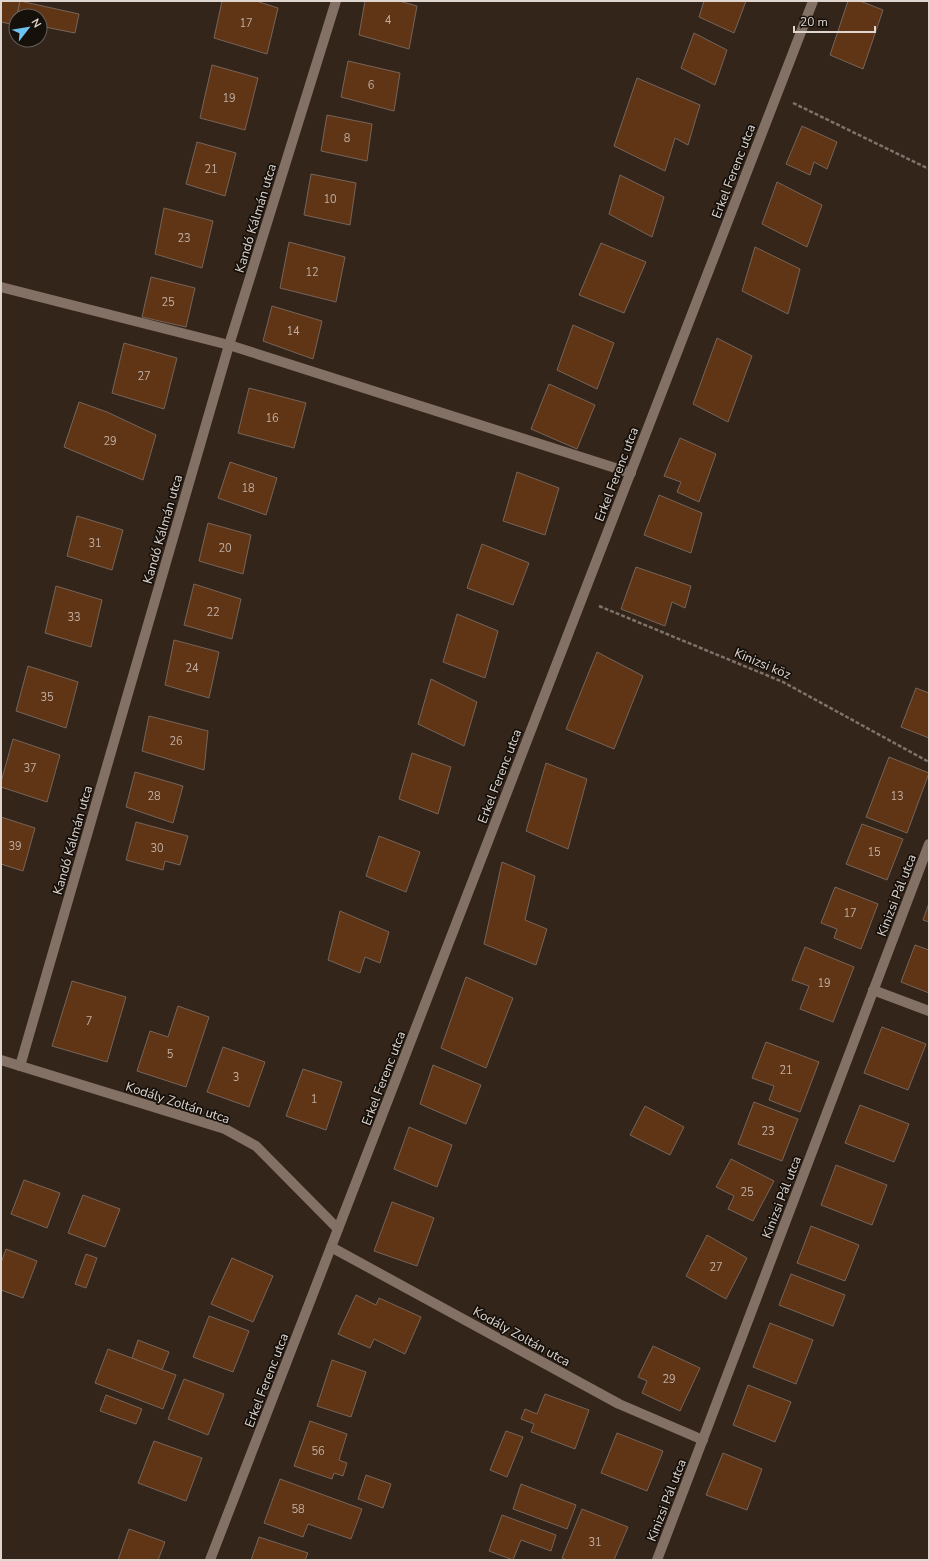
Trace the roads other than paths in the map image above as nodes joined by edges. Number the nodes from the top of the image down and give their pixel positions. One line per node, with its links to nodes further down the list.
1 (336, 1): 4 (street, Kandó Kálmán utca)
2 (813, 1): 5 (street, Erkel Ferenc utca)
3 (1, 287): 4 (street)
4 (229, 345): 5 (street); 10 (street, Kandó Kálmán utca)
5 (630, 473): 11 (street, Erkel Ferenc utca)
6 (929, 844): 7 (street, Kinizsi Pál utca)
7 (873, 990): 8 (street); 13 (street, Kinizsi Pál utca)
8 (929, 1011)
9 (1, 1060): 10 (street, Kodály Zoltán utca)
10 (20, 1066): 11 (street, Kodály Zoltán utca)
11 (338, 1229): 12 (street, Erkel Ferenc utca)
12 (331, 1247): 13 (street, Kodály Zoltán utca); 14 (street, Erkel Ferenc utca)
13 (703, 1440): 15 (street, Kinizsi Pál utca)
14 (210, 1560)
15 (657, 1560)

